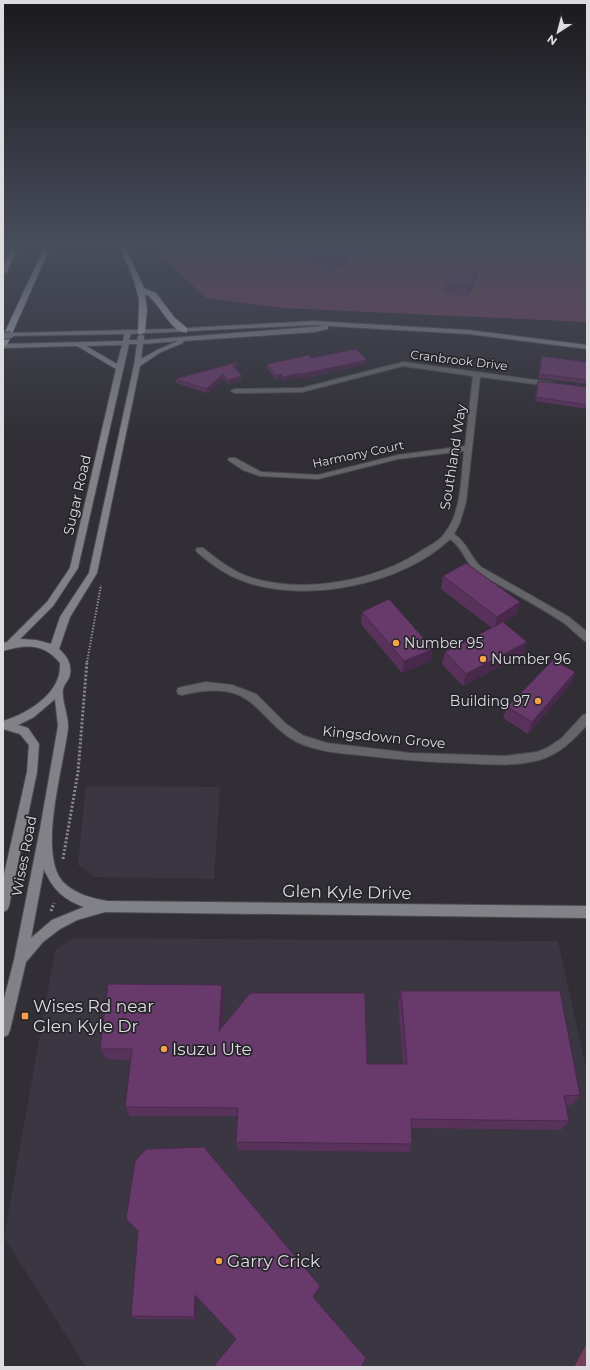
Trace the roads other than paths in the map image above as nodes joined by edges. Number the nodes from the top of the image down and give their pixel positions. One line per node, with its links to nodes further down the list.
1 (18, 312): 13 (highway)
2 (144, 312): 7 (highway)
3 (166, 312): 5 (highway)
4 (336, 326): 5 (main road); 9 (main road); 14 (main road)
5 (184, 330): 7 (main road)
6 (128, 332): 7 (main road); 8 (main road, bridge); 11 (main road, Sugar Road)
7 (141, 332): 10 (main road)
8 (3, 336)
9 (186, 339): 10 (main road); 15 (main road)
10 (141, 342): 11 (main road); 15 (main road)
11 (125, 343): 12 (main road); 16 (main road, Sugar Road)
12 (78, 344): 13 (main road); 16 (main road)
13 (3, 345)
14 (587, 347)
15 (137, 365): 26 (main road)
16 (119, 368): 25 (main road, Sugar Road)
17 (477, 374): 18 (street, Cranbrook Drive); 19 (street, Cranbrook Drive); 20 (street, Southland Way)
18 (556, 384)
19 (235, 391)
20 (468, 448): 21 (street, Harmony Court); 22 (street, Southland Way)
21 (232, 460)
22 (449, 535): 23 (street); 24 (street)
23 (200, 550)
24 (587, 639)
25 (7, 645): 26 (main road)
26 (54, 649): 27 (main road)
27 (58, 687): 30 (main road); 31 (main road, Wises Road)
28 (182, 691): 29 (street, Kingsdown Grove)
29 (587, 718)
30 (5, 725): 32 (main road, Wises Road)
31 (46, 829): 33 (main road); 35 (main road, Wises Road)
32 (3, 906)
33 (108, 907): 34 (main road, Glen Kyle Drive); 35 (main road)
34 (587, 912)
35 (20, 960): 36 (main road, Wises Road)
36 (3, 1030)

